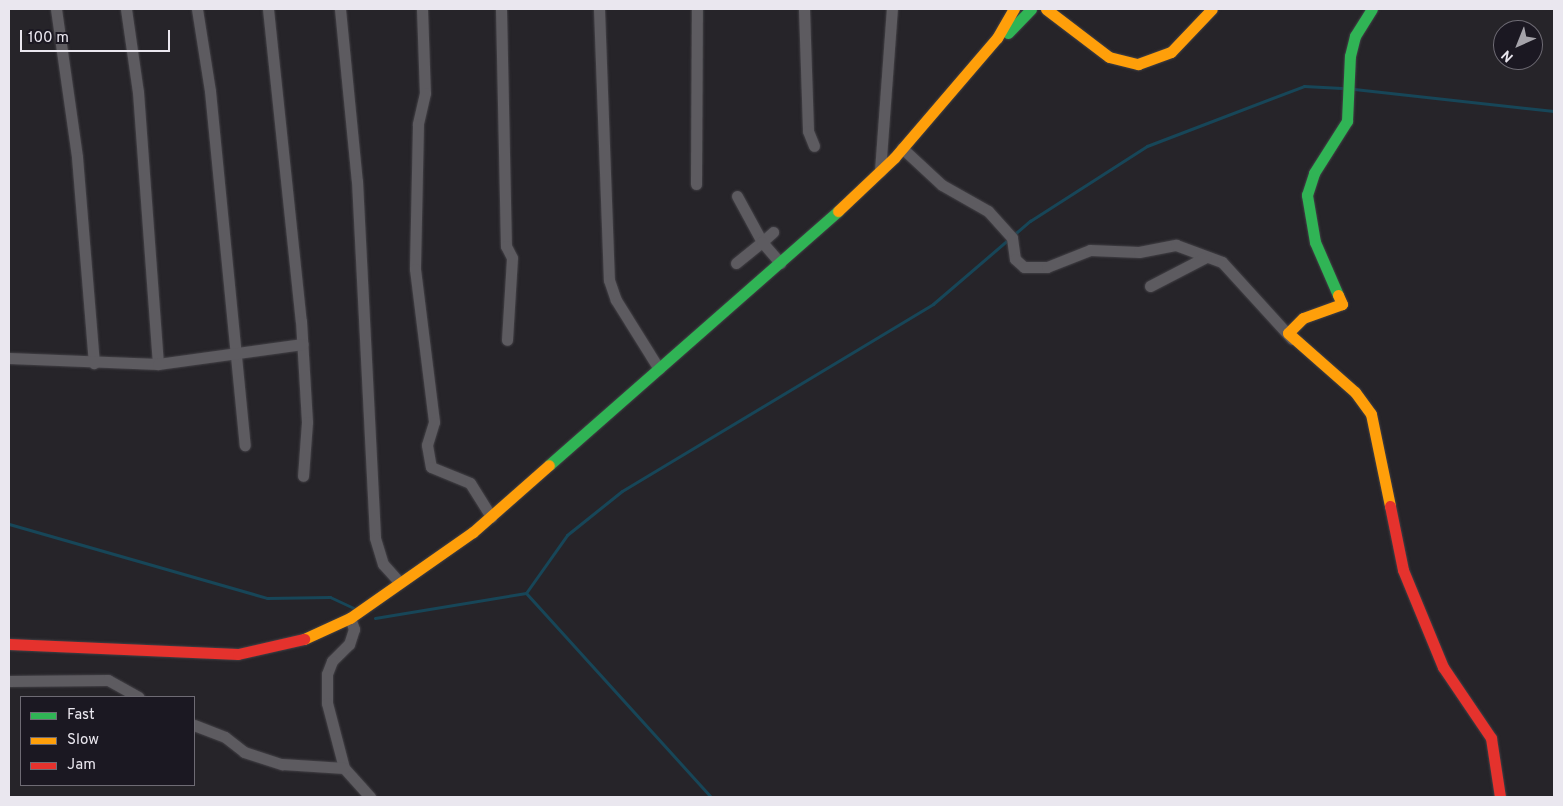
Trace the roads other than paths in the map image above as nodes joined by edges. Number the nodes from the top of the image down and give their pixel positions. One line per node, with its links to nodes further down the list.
1 (56, 9): 36 (street)
2 (126, 9): 37 (street)
3 (197, 9): 34 (street)
4 (268, 9): 33 (street)
5 (340, 9): 42 (street)
6 (422, 9): 41 (street)
7 (501, 9): 31 (street)
8 (599, 9): 38 (street)
9 (697, 9): 23 (street)
10 (804, 9): 20 (street)
11 (892, 9): 22 (street)
12 (1014, 9): 19 (main road)
13 (1031, 9): 19 (main road)
14 (1046, 9): 18 (main road)
15 (1064, 9): 18 (main road)
16 (1212, 9): 18 (main road)
17 (1372, 9): 32 (main road)
18 (1077, 30)
19 (998, 38): 21 (main road)
20 (814, 146)
21 (902, 148): 22 (main road); 27 (street)
22 (880, 171): 29 (main road)
23 (696, 184)
24 (737, 196): 26 (street)
25 (773, 232): 26 (street)
26 (762, 242): 28 (street); 29 (street)
27 (1206, 257): 30 (street); 32 (street)
28 (736, 263)
29 (780, 263): 38 (main road)
30 (1150, 286)
31 (507, 340)
32 (1292, 340): 50 (main road)
33 (303, 344): 34 (street); 40 (street)
34 (236, 352): 37 (street); 39 (street)
35 (9, 358): 36 (street)
36 (94, 363): 37 (street)
37 (158, 364)
38 (659, 369): 41 (main road)
39 (245, 445)
40 (304, 476)
41 (491, 517): 42 (main road)
42 (400, 583): 43 (main road)
43 (350, 618): 44 (main road); 48 (street)
44 (9, 644)
45 (9, 681): 46 (street)
46 (137, 696)
47 (195, 725): 48 (street)
48 (344, 768): 49 (street)
49 (370, 797)
50 (1500, 797)

